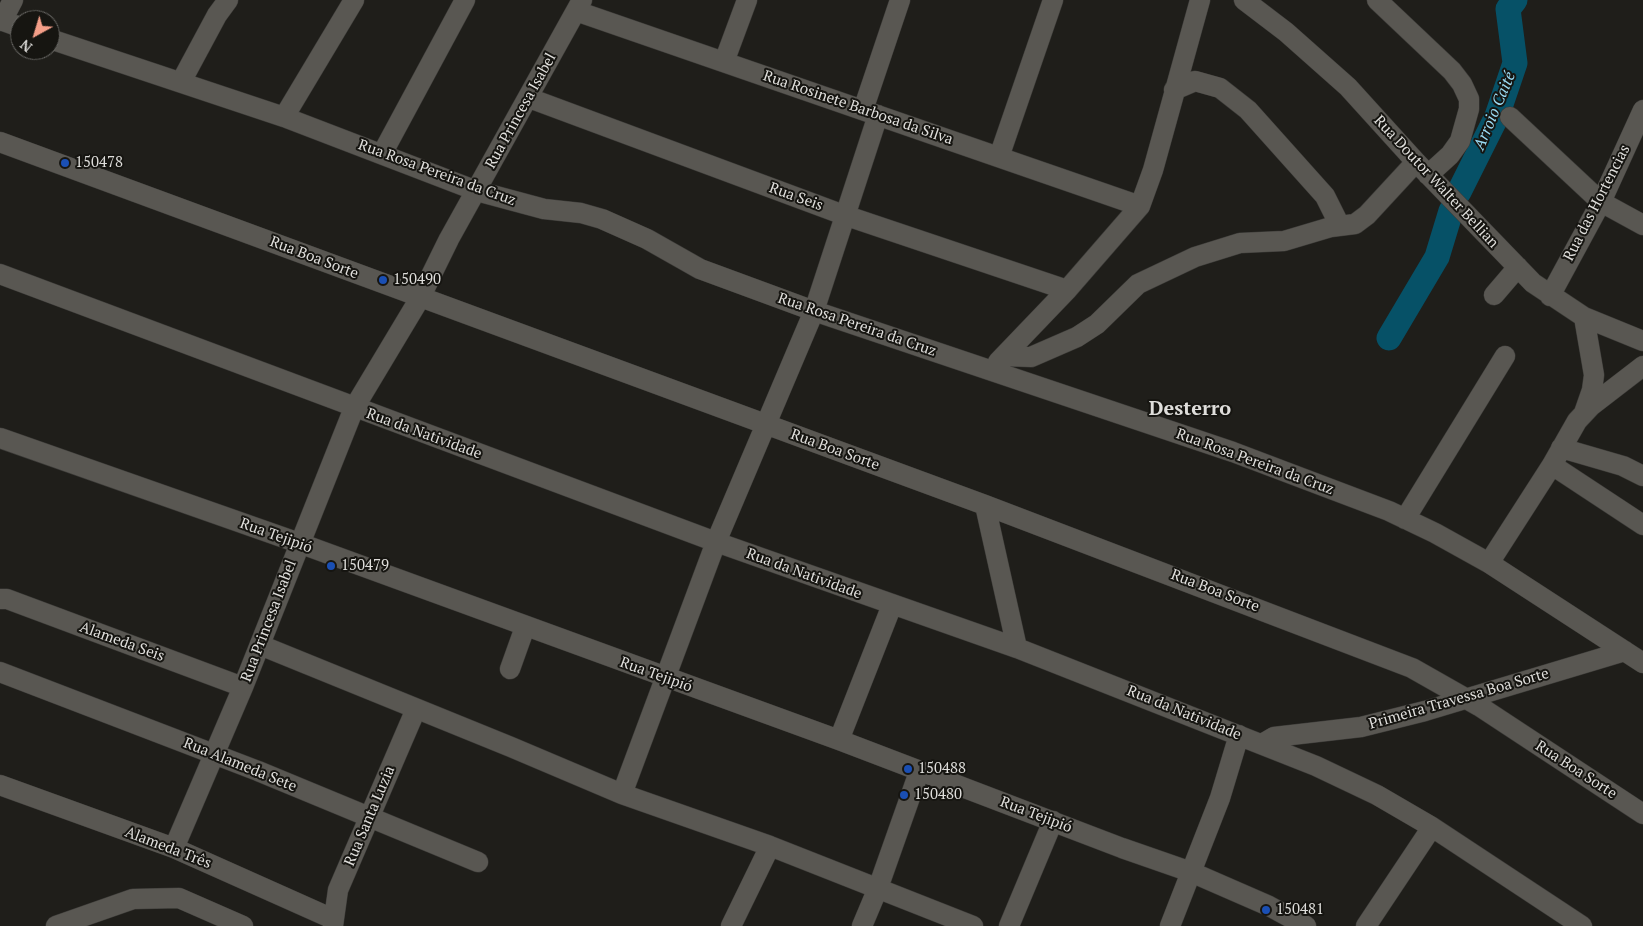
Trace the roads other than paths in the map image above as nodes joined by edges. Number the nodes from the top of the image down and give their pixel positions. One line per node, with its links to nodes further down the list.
1 (14, 0): 12 (street)
2 (228, 0): 15 (street)
3 (354, 0): 20 (street)
4 (465, 0): 23 (street)
5 (746, 0): 14 (street)
6 (900, 0): 19 (street)
7 (1053, 0): 24 (street)
8 (1200, 0): 16 (street)
9 (1244, 0): 25 (street, Rua Doutor Walter Bellian)
10 (1377, 0): 25 (street)
11 (579, 5): 14 (street, Rua Rosinete Barbosa da Silva); 17 (street, Rua Princesa Isabel)
12 (8, 23)
13 (60, 43): 15 (street, Rua Rosa Pereira da Cruz)
14 (724, 62): 19 (street, Rua Rosinete Barbosa da Silva)
15 (181, 82): 20 (street, Rua Rosa Pereira da Cruz)
16 (1174, 90): 28 (street); 31 (street)
17 (529, 98): 26 (street, Rua Princesa Isabel); 29 (street, Rua Seis)
18 (1643, 110): 27 (street, Rua das Hortencias)
19 (870, 113): 24 (street, Rua Rosinete Barbosa da Silva); 29 (street)
20 (284, 117): 23 (street, Rua Rosa Pereira da Cruz)
21 (1510, 117): 27 (street)
22 (0, 142): 37 (street, Rua Boa Sorte)
23 (382, 154): 26 (street, Rua Rosa Pereira da Cruz)
24 (999, 157): 28 (street, Rua Rosinete Barbosa da Silva)
25 (1422, 168): 31 (street); 32 (street, Rua Doutor Walter Bellian)
26 (477, 191): 37 (street, Rua Princesa Isabel); 38 (street, Rua Rosa Pereira da Cruz)
27 (1601, 202): 30 (street); 36 (street, Rua das Hortencias)
28 (1140, 206): 34 (street)
29 (844, 215): 34 (street, Rua Seis); 38 (street)
30 (1643, 225)
31 (1340, 226): 41 (street)
32 (1518, 267): 35 (street); 36 (street, Rua Doutor Walter Bellian)
33 (0, 274): 45 (street, Rua da Natividade)
34 (1066, 290): 41 (street)
35 (1494, 295)
36 (1550, 296): 39 (street, Rua Doutor Walter Bellian)
37 (420, 298): 45 (street, Rua Princesa Isabel); 47 (street, Rua Boa Sorte)
38 (814, 310): 44 (street, Rua Rosa Pereira da Cruz); 47 (street)
39 (1584, 317): 40 (street, Rua Doutor Walter Bellian); 46 (street)
40 (1643, 341)
41 (1004, 356): 44 (street)
42 (1505, 356): 52 (street)
43 (1643, 366): 46 (street)
44 (989, 370): 52 (street, Rua Rosa Pereira da Cruz)
45 (354, 408): 54 (street, Rua da Natividade); 55 (street, Rua Princesa Isabel)
46 (1584, 413): 49 (street)
47 (765, 425): 51 (street, Rua Boa Sorte); 54 (street)
48 (0, 438): 55 (street, Rua Tejipió)
49 (1557, 457): 50 (street); 53 (street); 56 (street)
50 (1643, 476)
51 (985, 505): 61 (street); 68 (street, Rua Boa Sorte)
52 (1405, 519): 56 (street, Rua Rosa Pereira da Cruz)
53 (1643, 525)
54 (716, 542): 58 (street, Rua da Natividade); 66 (street)
55 (299, 544): 59 (street, Rua Tejipió); 60 (street, Rua Princesa Isabel)
56 (1489, 563): 62 (street, Rua Rosa Pereira da Cruz)
57 (0, 599): 67 (street, Alameda Seis)
58 (892, 605): 61 (street, Rua da Natividade); 71 (street)
59 (525, 627): 64 (street); 66 (street, Rua Tejipió)
60 (260, 645): 67 (street, Rua Princesa Isabel); 69 (street)
61 (1017, 648): 70 (street, Rua da Natividade)
62 (1625, 651): 63 (street, Rua Rosa Pereira da Cruz); 68 (street, Primeira Travessa Boa Sorte)
63 (1643, 663)
64 (510, 669)
65 (0, 672): 73 (street, Rua Alameda Sete)
66 (666, 678): 71 (street, Rua Tejipió); 76 (street)
67 (244, 687): 73 (street, Rua Princesa Isabel)
68 (1466, 699): 72 (street, Primeira Travessa Boa Sorte); 77 (street, Rua Boa Sorte)
69 (416, 709): 76 (street); 78 (street, Rua Santa Luzia)
70 (1239, 735): 72 (street, Rua da Natividade); 84 (street)
71 (839, 740): 74 (street, Rua Tejipió)
72 (1262, 744): 80 (street, Rua da Natividade)
73 (214, 755): 78 (street, Rua Alameda Sete); 82 (street, Rua Princesa Isabel)
74 (920, 772): 79 (street, Rua Tejipió); 85 (street)
75 (0, 785): 82 (street, Alameda Três)
76 (622, 794): 81 (street)
77 (1643, 814)
78 (370, 816): 83 (street, Rua Alameda Sete); 86 (street, Rua Santa Luzia)
79 (1053, 821): 84 (street, Rua Tejipió); 92 (street)
80 (1432, 827): 95 (street); 96 (street, Rua da Natividade)
81 (770, 846): 85 (street); 89 (street)
82 (174, 848): 86 (street, Alameda Três)
83 (478, 862)
84 (1192, 872): 93 (street); 94 (street, Rua Tejipió)
85 (878, 888): 90 (street); 91 (street)
86 (333, 922)
87 (56, 926): 88 (street)
88 (242, 926)
89 (731, 926)
90 (862, 926)
91 (973, 926)
92 (1009, 926)
93 (1170, 926)
94 (1306, 926)
95 (1366, 926)
96 (1582, 926)

